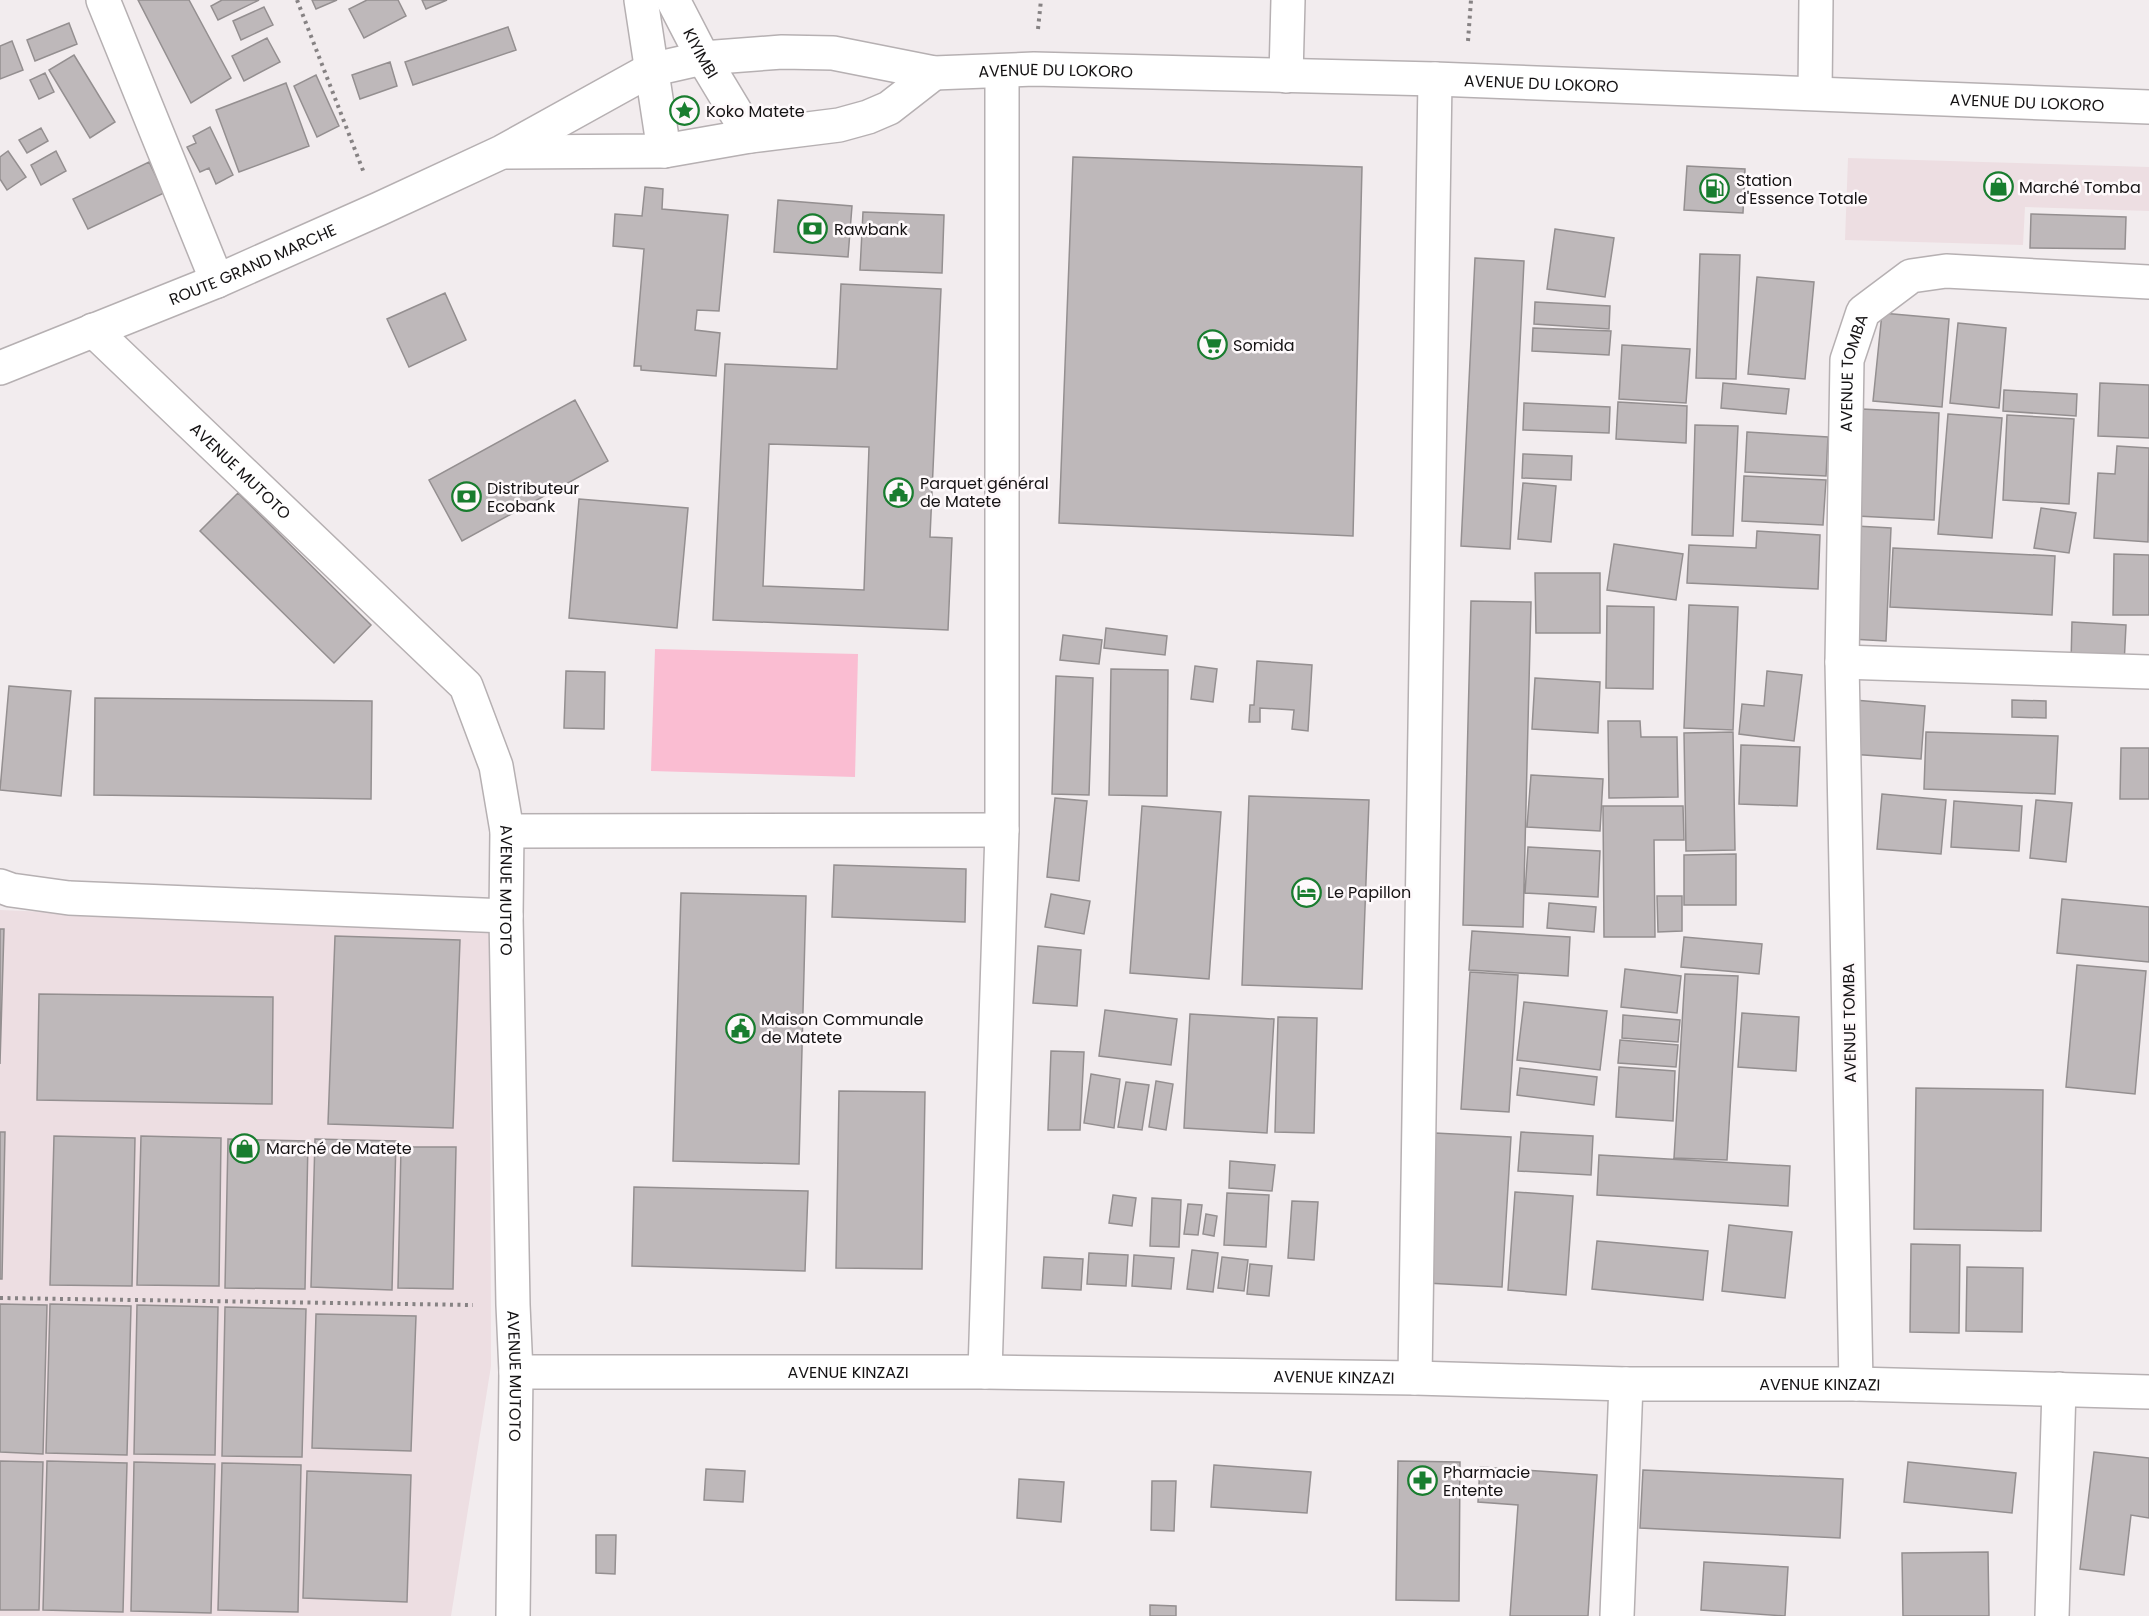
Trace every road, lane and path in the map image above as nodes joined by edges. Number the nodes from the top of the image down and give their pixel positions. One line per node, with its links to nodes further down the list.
1 (103, 0): 19 (street)
2 (297, 0): 18 (path)
3 (640, 0): 8 (street)
4 (673, 0): 7 (street, KIYIMBI)
5 (1288, 0): 11 (street)
6 (1816, 0): 13 (street)
7 (703, 58): 8 (street, ROUTE GRAND MARCHE); 10 (street, AVENUE DU LOKORO); 15 (street, KIYIMBI)
8 (650, 70): 16 (street); 17 (street, ROUTE GRAND MARCHE)
9 (1002, 71): 10 (street, AVENUE DU LOKORO); 11 (street, AVENUE DU LOKORO); 25 (street)
10 (934, 73): 15 (street)
11 (1286, 76): 12 (street, AVENUE DU LOKORO)
12 (1435, 79): 13 (street, AVENUE DU LOKORO); 33 (street)
13 (1815, 93): 14 (street, AVENUE DU LOKORO)
14 (2149, 107)
15 (750, 136): 16 (street, ROUTE GRAND MARCHE)
16 (664, 151): 17 (street, ROUTE GRAND MARCHE)
17 (502, 152): 18 (street, ROUTE GRAND MARCHE)
18 (379, 209): 19 (street, ROUTE GRAND MARCHE)
19 (217, 281): 21 (street, ROUTE GRAND MARCHE)
20 (2149, 282): 23 (street, AVENUE TOMBA)
21 (93, 330): 22 (street, ROUTE GRAND MARCHE); 26 (street, AVENUE MUTOTO)
22 (0, 368)
23 (1842, 662): 24 (street); 35 (street, AVENUE TOMBA)
24 (2149, 672)
25 (1002, 830): 26 (street); 32 (street)
26 (507, 831): 28 (street, AVENUE MUTOTO)
27 (0, 886): 28 (street)
28 (506, 916): 30 (street, AVENUE MUTOTO)
29 (0, 1298): 30 (path)
30 (513, 1305): 31 (street, AVENUE MUTOTO)
31 (516, 1372): 32 (street, AVENUE KINZAZI); 38 (street, AVENUE MUTOTO)
32 (985, 1372): 33 (street, AVENUE KINZAZI)
33 (1415, 1378): 34 (street, AVENUE KINZAZI)
34 (1626, 1384): 35 (street, AVENUE KINZAZI); 39 (street)
35 (1856, 1384): 36 (street, AVENUE KINZAZI)
36 (2059, 1389): 37 (street, AVENUE KINZAZI); 40 (street)
37 (2149, 1392)
38 (513, 1616)
39 (1617, 1616)
40 (2052, 1616)

